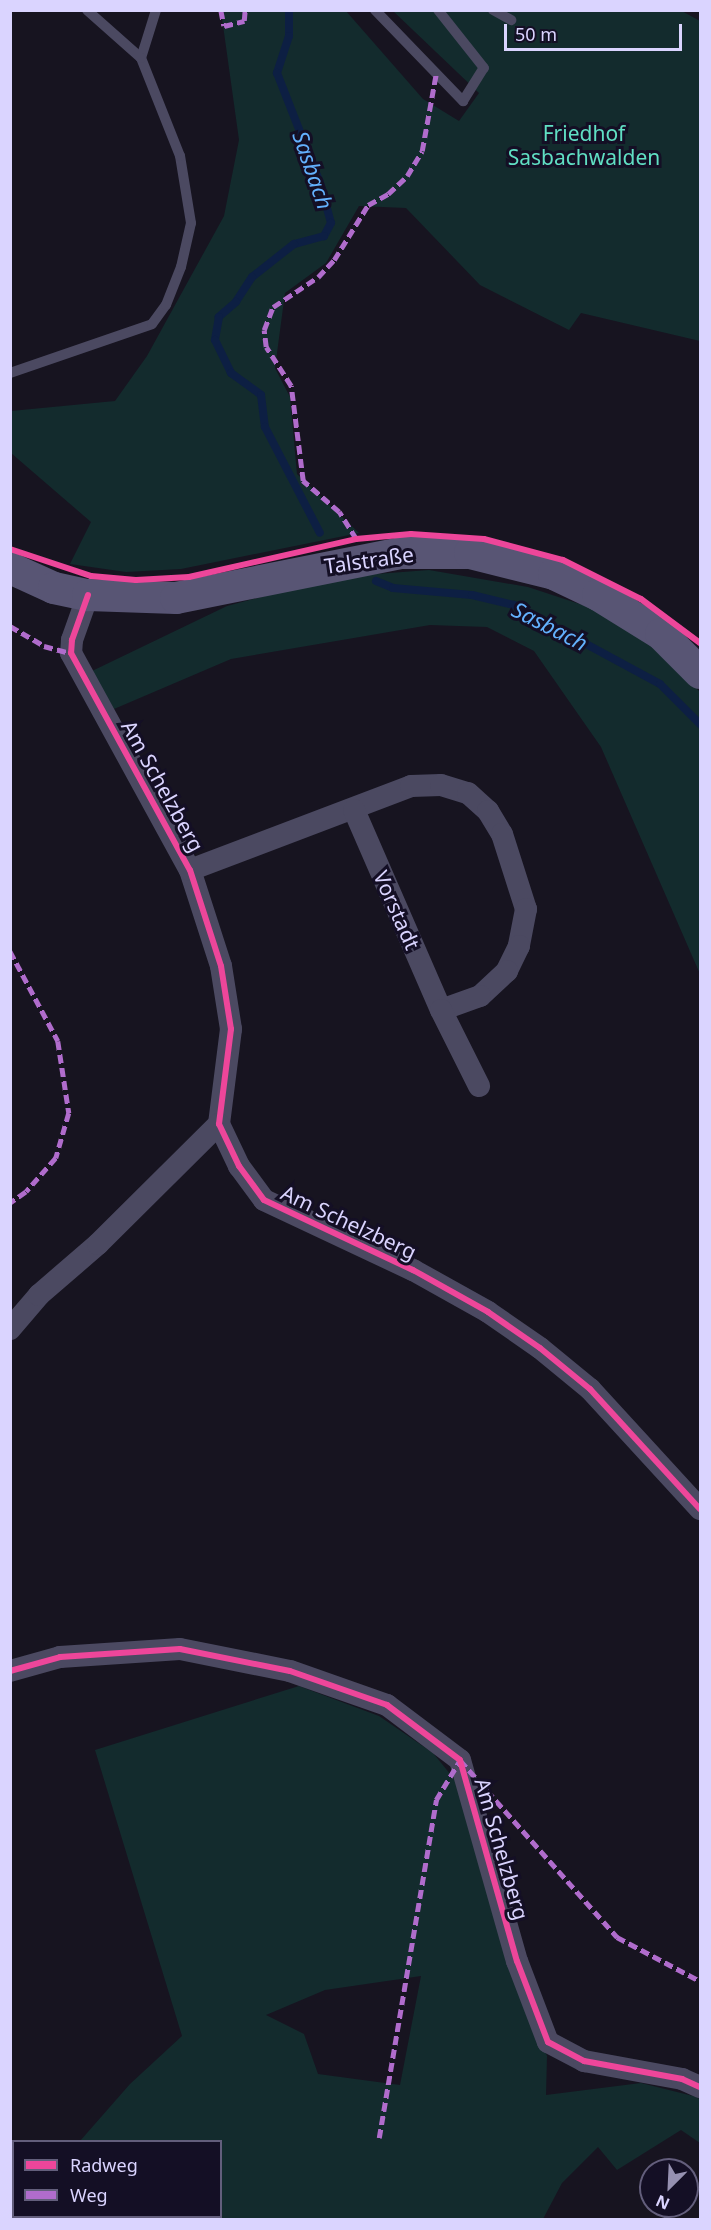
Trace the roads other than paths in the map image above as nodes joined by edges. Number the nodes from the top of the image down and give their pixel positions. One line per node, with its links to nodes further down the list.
1 (87, 10): 7 (lane)
2 (156, 10): 7 (lane)
3 (375, 10): 4 (lane)
4 (438, 10)
5 (493, 10): 6 (lane)
6 (511, 20)
7 (141, 58): 8 (lane)
8 (10, 373)
9 (10, 568): 10 (main road, Talstraße)
10 (87, 595): 11 (main road, Talstraße); 13 (street, Am Schelzberg)
11 (700, 673)
12 (354, 810): 13 (street); 14 (street, Vorstadt); 14 (street)
13 (190, 870): 16 (street, Am Schelzberg)
14 (441, 1010): 15 (street, Vorstadt)
15 (479, 1086)
16 (219, 1124): 17 (street); 18 (street, Am Schelzberg)
17 (10, 1329)
18 (700, 1509)
19 (10, 1671): 20 (street, Am Schelzberg)
20 (700, 2087)

